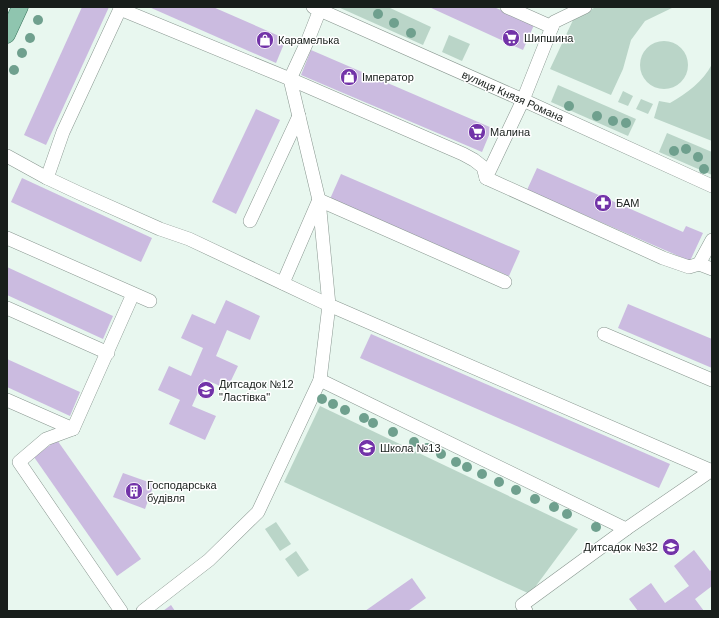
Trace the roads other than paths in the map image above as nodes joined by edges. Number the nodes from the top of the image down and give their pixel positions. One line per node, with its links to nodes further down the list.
1 (20, 7): 7 (main road)
2 (507, 7): 6 (street)
3 (585, 7): 6 (street)
4 (121, 8): 8 (street); 12 (street)
5 (318, 8): 8 (street); 9 (street, вулиця Князя Романа)
6 (552, 27): 9 (street)
7 (7, 35)
8 (290, 79): 10 (street); 13 (street)
9 (523, 100): 13 (street); 14 (street, вулиця Князя Романа)
10 (299, 116): 15 (street); 16 (street)
11 (7, 156): 12 (street)
12 (47, 178): 22 (street)
13 (486, 178): 19 (street)
14 (712, 186)
15 (319, 200): 21 (street); 22 (street); 25 (street)
16 (250, 221)
17 (7, 238): 23 (street)
18 (712, 240): 19 (street)
19 (699, 264): 20 (street)
20 (712, 269)
21 (505, 282)
22 (283, 283): 25 (street)
23 (133, 294): 24 (street); 28 (street)
24 (150, 301)
25 (328, 305): 29 (street); 33 (street)
26 (7, 308): 28 (street)
27 (604, 334): 30 (street)
28 (108, 353): 32 (street)
29 (320, 380): 34 (street); 36 (street)
30 (712, 380)
31 (7, 400): 32 (street)
32 (73, 429): 35 (street)
33 (712, 470): 34 (street)
34 (626, 529): 37 (street)
35 (121, 611)
36 (143, 611)
37 (526, 611)

